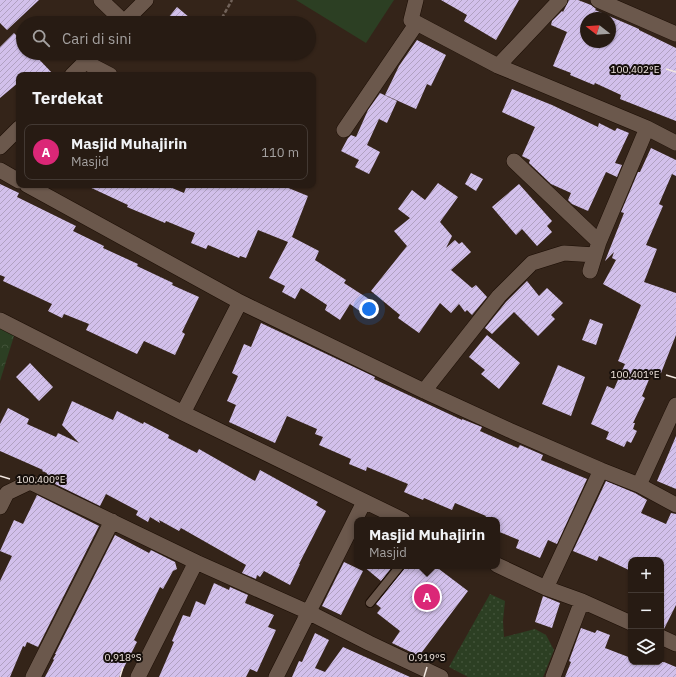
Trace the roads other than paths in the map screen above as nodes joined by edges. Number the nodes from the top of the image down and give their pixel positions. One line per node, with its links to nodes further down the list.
1 (101, 0): 6 (street)
2 (146, 0): 7 (street)
3 (416, 0): 8 (street)
4 (560, 0): 12 (street)
5 (598, 0): 9 (street)
6 (117, 16)
7 (131, 16)
8 (417, 23): 12 (street); 16 (street)
9 (676, 34)
10 (87, 60): 13 (street)
11 (91, 60): 14 (street)
12 (498, 66): 15 (street)
13 (75, 72)
14 (106, 72)
15 (647, 128): 18 (street); 24 (street)
16 (344, 130)
17 (16, 131): 19 (street)
18 (676, 143)
19 (0, 147)
20 (514, 160): 24 (street)
21 (0, 170): 22 (street)
22 (16, 179)
23 (32, 188): 26 (street)
24 (597, 248): 25 (street); 28 (street)
25 (590, 271)
26 (240, 302): 28 (street); 30 (street)
27 (0, 320): 30 (street)
28 (424, 391): 31 (street)
29 (676, 405): 32 (street)
30 (183, 413): 33 (street)
31 (601, 470): 32 (street); 43 (street)
32 (639, 485): 34 (street)
33 (364, 502): 36 (street); 37 (street)
34 (676, 505)
35 (0, 506): 38 (street)
36 (356, 517)
37 (396, 517)
38 (112, 521): 40 (street); 50 (street)
39 (354, 522): 46 (street)
40 (196, 562): 46 (street); 51 (street)
41 (500, 565): 43 (street)
42 (398, 569): 45 (lane)
43 (546, 588): 44 (street)
44 (582, 601): 47 (street); 54 (street)
45 (370, 602)
46 (308, 612): 52 (street); 53 (street)
47 (628, 622)
48 (664, 638): 49 (street)
49 (676, 644)
50 (33, 677)
51 (138, 677)
52 (276, 677)
53 (442, 677)
54 (553, 677)

